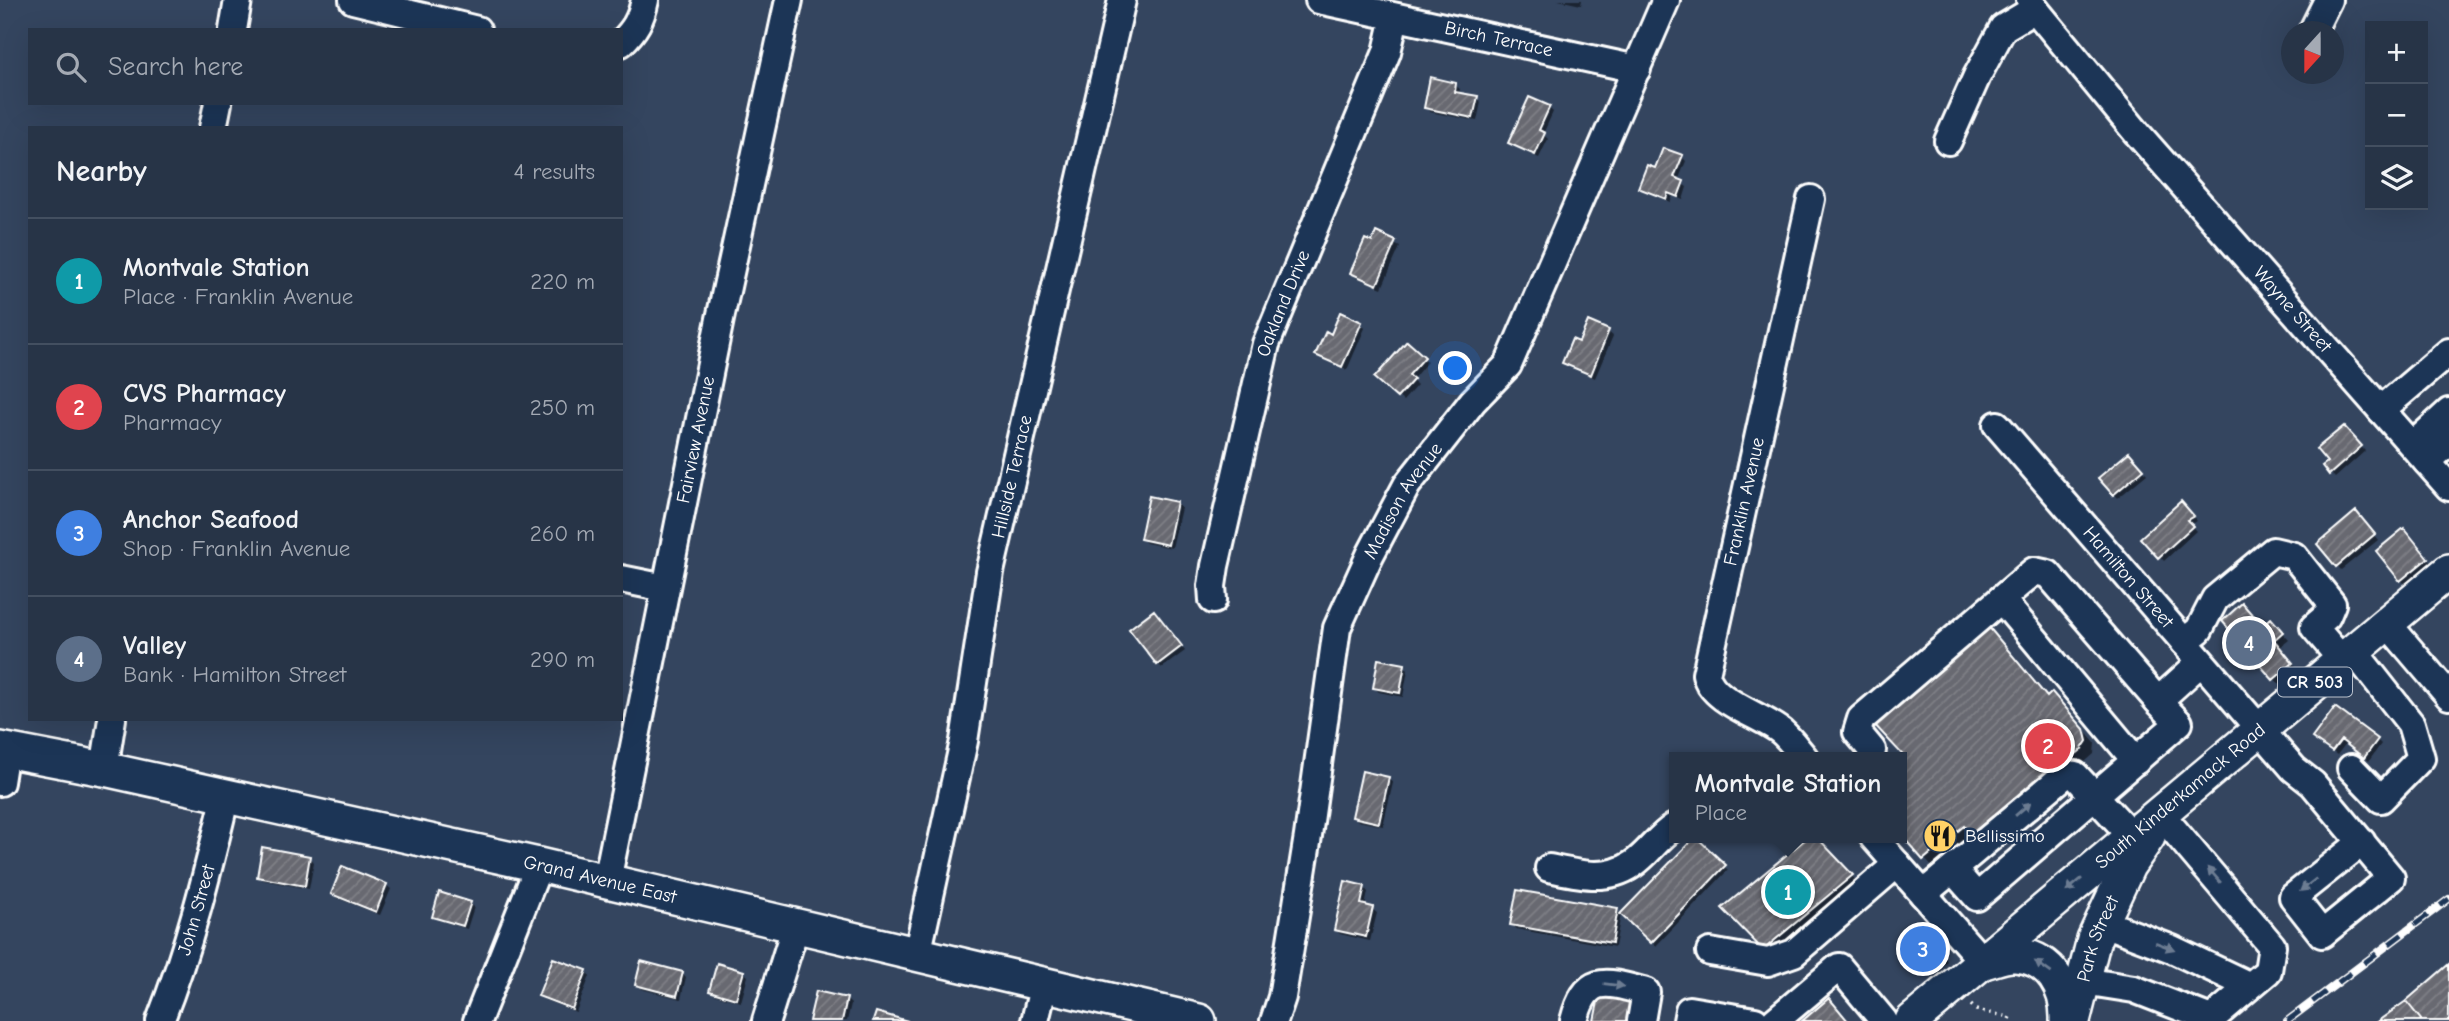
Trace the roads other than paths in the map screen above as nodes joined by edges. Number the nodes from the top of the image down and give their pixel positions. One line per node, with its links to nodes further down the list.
1 (239, 0): 12 (street)
2 (353, 0): 13 (street)
3 (645, 0): 14 (street)
4 (789, 0): 30 (street, Fairview Avenue)
5 (1122, 0): 62 (street, Hillside Terrace)
6 (1319, 0): 10 (street, Birch Terrace)
7 (1666, 0): 15 (street, Madison Avenue)
8 (2328, 0): 11 (street)
9 (2032, 4): 18 (street); 21 (street, Wayne Street)
10 (1395, 17): 15 (street, Birch Terrace); 32 (street, Oakland Drive)
11 (2318, 21)
12 (233, 28)
13 (469, 28)
14 (623, 41)
15 (1637, 69): 73 (street, Madison Avenue)
16 (218, 105): 17 (street)
17 (214, 126)
18 (1948, 141)
19 (1811, 198): 40 (street, Franklin Avenue)
20 (2449, 352): 21 (street)
21 (2381, 410): 26 (street, Wayne Street)
22 (2449, 412): 26 (street)
23 (1997, 425): 34 (street, Hamilton Street)
24 (2449, 429): 26 (street)
25 (2449, 442): 26 (street)
26 (2420, 454): 27 (street, Wayne Street)
27 (2449, 486)
28 (2449, 571): 33 (main road, South Kinderkamack Road / CR 503)
29 (623, 579): 30 (street)
30 (665, 588): 57 (street, Fairview Avenue)
31 (2001, 599): 37 (street); 41 (street); 43 (street)
32 (1213, 600)
33 (2387, 623): 35 (main road, South Kinderkamack Road / CR 503); 36 (street)
34 (2195, 644): 35 (street); 37 (street); 39 (street, Hamilton Street)
35 (2348, 655): 39 (main road, South Kinderkamack Road / CR 503); 44 (street)
36 (2449, 696)
37 (2158, 701): 43 (street)
38 (112, 721): 45 (street)
39 (2260, 729): 48 (main road, South Kinderkamack Road / CR 503); 51 (street, Hamilton Street)
40 (1800, 752)
41 (1872, 752)
42 (2, 760): 45 (main road, Grand Avenue East)
43 (2136, 761): 47 (street)
44 (2351, 768)
45 (104, 769): 46 (main road, Grand Avenue East)
46 (226, 795): 54 (main road, Grand Avenue East); 68 (street, John Street)
47 (2095, 797): 50 (street); 56 (street, one-way to 47); 56 (street)
48 (2173, 806): 50 (main road, South Kinderkamack Road / CR 503); 59 (main road, Park Street / CR 503); 64 (street, one-way to 48)
49 (1669, 832): 55 (street)
50 (2132, 836): 63 (main road, South Kinderkamack Road / CR 503, one-way to 63)
51 (2362, 842)
52 (1879, 843): 53 (street)
53 (1897, 863): 58 (street); 61 (street)
54 (539, 865): 57 (main road, Grand Avenue East); 69 (street)
55 (1549, 867)
56 (1953, 870): 58 (street)
57 (607, 881): 60 (main road, Grand Avenue East)
58 (1923, 894): 63 (street)
59 (2101, 922): 64 (street, one-way to 64); 65 (main road, Park Street / CR 503)
60 (796, 925): 62 (main road, Grand Avenue East); 70 (street)
61 (1710, 952)
62 (917, 955): 66 (main road, Grand Avenue East)
63 (1983, 962): 80 (main road, South Kinderkamack Road / CR 503); 81 (main road, one-way to 63)
64 (2259, 979): 67 (street)
65 (2083, 981): 67 (street); 82 (main road, Park Street / CR 503)
66 (1044, 984): 71 (street); 72 (main road, Grand Avenue East)
67 (2210, 1020)
68 (160, 1021)
69 (477, 1021)
70 (766, 1021)
71 (1035, 1021)
72 (1199, 1021)
73 (1274, 1021)
74 (1574, 1021): 75 (street, one-way to 75)
75 (1642, 1021)
76 (1687, 1021): 77 (street)
77 (1755, 1021)
78 (1775, 1021): 79 (street)
79 (1884, 1021)
80 (1912, 1021)
81 (2067, 1021)
82 (2073, 1021)

